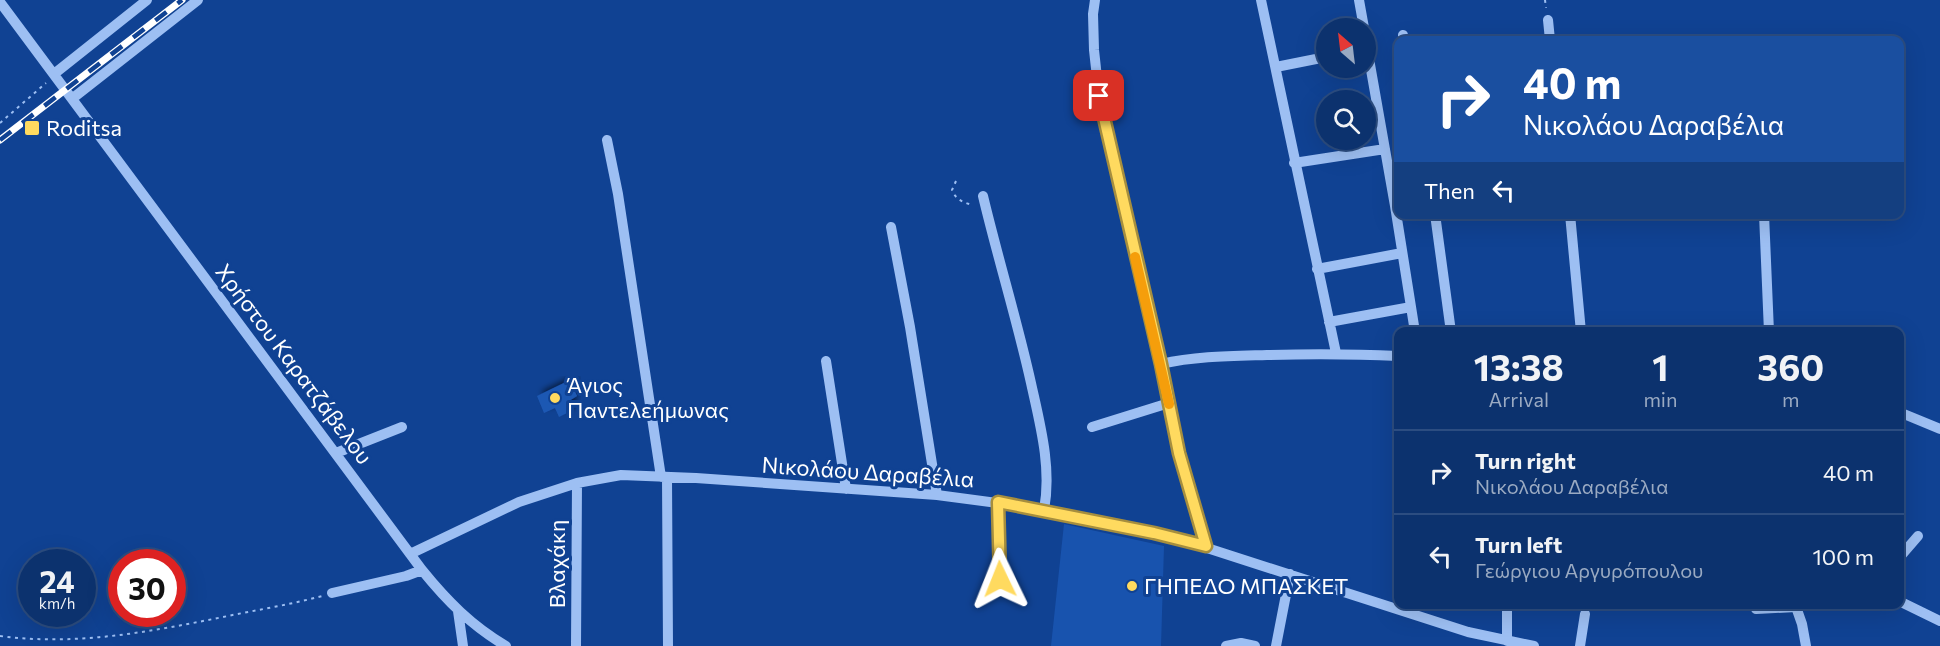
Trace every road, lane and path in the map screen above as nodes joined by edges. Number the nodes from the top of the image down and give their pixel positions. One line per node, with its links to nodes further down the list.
1 (147, 0): 12 (street)
2 (198, 0): 14 (street)
3 (1095, 0): 38 (street)
4 (1261, 0): 11 (street)
5 (1359, 0): 7 (street)
6 (0, 2): 12 (street, Χρήστου Καρατζάβελου)
7 (1362, 18)
8 (1548, 20): 9 (street)
9 (1550, 36)
10 (1316, 59): 11 (street)
11 (1276, 67): 18 (street)
12 (54, 74): 14 (street, Χρήστου Καρατζάβελου); 15 (path)
13 (1372, 78): 17 (street)
14 (69, 94): 44 (street, Χρήστου Καρατζάβελου)
15 (0, 123)
16 (607, 140): 45 (street)
17 (1385, 149): 18 (street); 21 (street)
18 (1294, 163): 28 (street)
19 (956, 181): 20 (path)
20 (984, 202): 50 (street)
21 (1394, 204)
22 (1396, 219): 27 (street)
23 (1436, 219): 32 (street)
24 (1570, 219): 33 (street)
25 (1764, 219): 34 (street)
26 (891, 228): 48 (street)
27 (1402, 253): 28 (street); 29 (street)
28 (1317, 269): 30 (street)
29 (1411, 307): 30 (street); 31 (street)
30 (1329, 322): 35 (street)
31 (1414, 327)
32 (1450, 327)
33 (1581, 327)
34 (1768, 327)
35 (1336, 353): 36 (street); 38 (street)
36 (1394, 356)
37 (826, 361): 47 (street)
38 (1161, 364): 39 (street)
39 (1169, 403): 42 (street); 52 (street)
40 (1904, 414): 43 (street)
41 (402, 427): 44 (street)
42 (1092, 427)
43 (1940, 429)
44 (336, 453): 54 (street, Χρήστου Καρατζάβελου)
45 (664, 477): 46 (street, Νικολάου Δαραβέλια); 47 (street, Νικολάου Δαραβέλια); 72 (street)
46 (577, 483): 54 (street, Νικολάου Δαραβέλια); 71 (street, Βλαχάκη)
47 (846, 489): 48 (street, Νικολάου Δαραβέλια)
48 (937, 495): 49 (street, Νικολάου Δαραβέλια)
49 (998, 502): 50 (street, Νικολάου Δαραβέλια); 57 (street)
50 (1044, 510): 52 (street, Νικολάου Δαραβέλια)
51 (1918, 536): 53 (street)
52 (1206, 546): 56 (street, Νικολάου Δαραβέλια)
53 (1904, 552)
54 (410, 554): 55 (street, Χρήστου Καρατζάβελου)
55 (423, 570): 58 (street); 64 (street, Χρήστου Καρατζάβελου)
56 (1290, 574): 60 (street, Νικολάου Δαραβέλια); 75 (street)
57 (1000, 579)
58 (332, 593): 67 (path)
59 (1904, 603): 66 (street)
60 (1394, 608)
61 (1397, 609): 68 (street, Νικολάου Δαραβέλια)
62 (1508, 609): 68 (street)
63 (1796, 609): 78 (street)
64 (458, 611): 69 (street); 70 (street, Χρήστου Καρατζάβελου)
65 (1585, 614): 77 (street)
66 (1940, 621)
67 (0, 636)
68 (1514, 643): 76 (street, Νικολάου Δαραβέλια)
69 (464, 646)
70 (506, 646)
71 (576, 646)
72 (668, 646)
73 (1226, 646): 74 (street)
74 (1256, 646)
75 (1276, 646)
76 (1534, 646)
77 (1580, 646)
78 (1806, 646)

